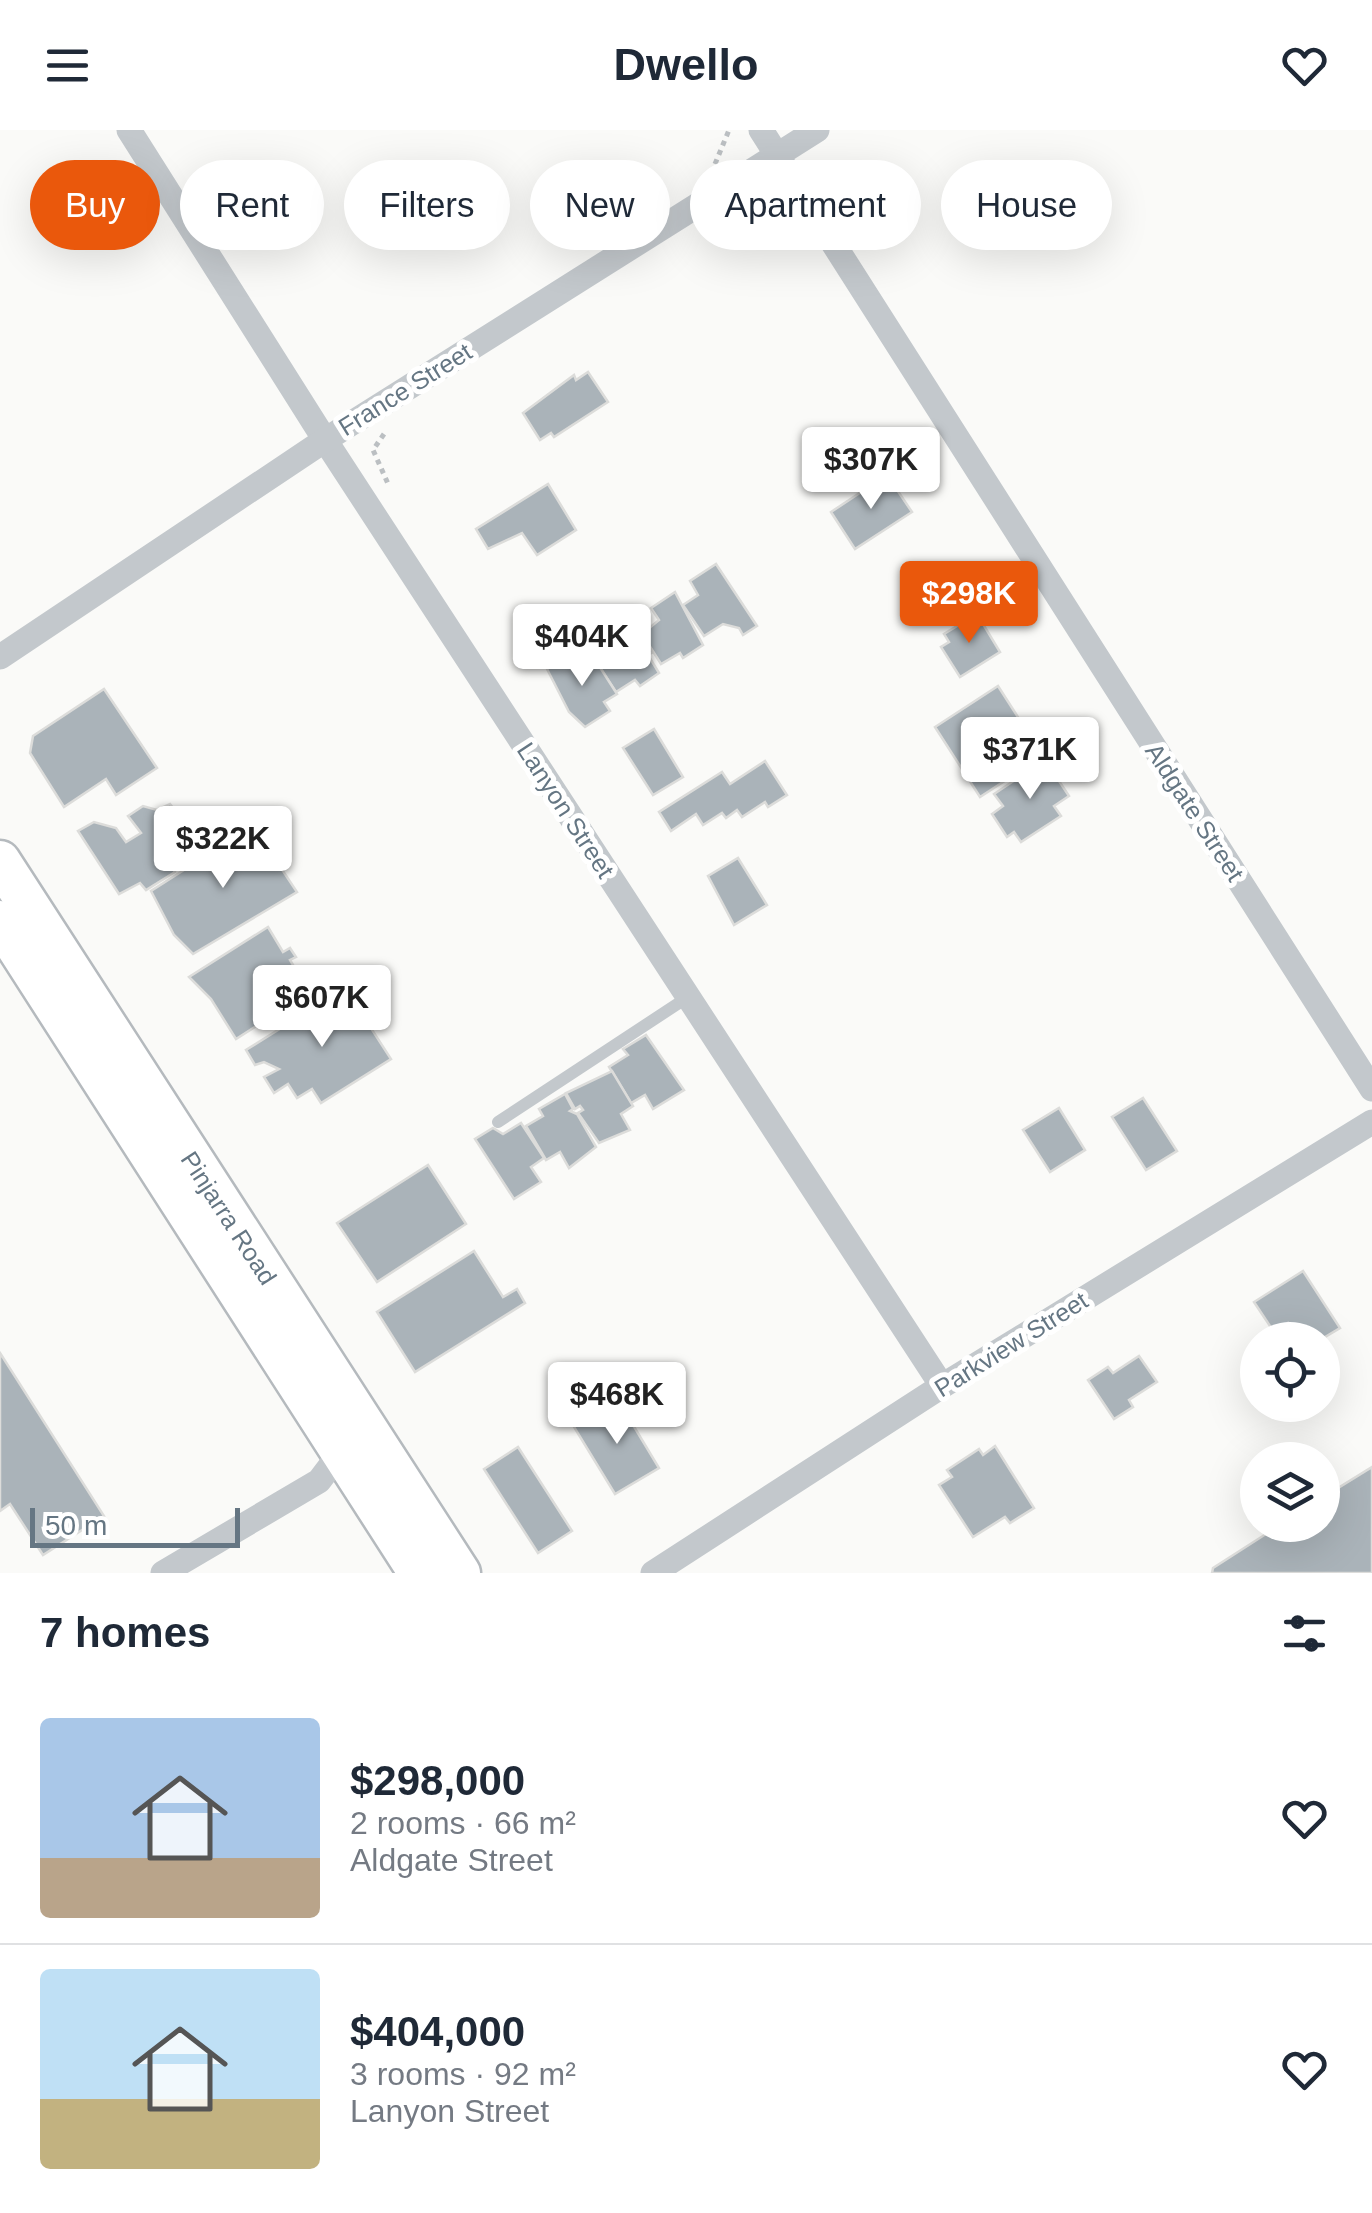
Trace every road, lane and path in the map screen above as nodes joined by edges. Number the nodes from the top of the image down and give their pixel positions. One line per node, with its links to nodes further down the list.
1 (130, 130): 8 (street, Lanyon Street)
2 (729, 130): 6 (path)
3 (761, 130): 5 (street, Aldgate Street)
4 (817, 130): 5 (street, France Street)
5 (777, 155): 7 (street, France Street); 14 (street, Aldgate Street)
6 (716, 160)
7 (390, 398): 8 (street, France Street); 9 (path)
8 (325, 440): 10 (street, France Street); 13 (street, Lanyon Street)
9 (390, 486)
10 (0, 657)
11 (0, 861): 18 (main road, Pinjarra Road)
12 (0, 922): 18 (main road, Pinjarra Road)
13 (688, 997): 15 (lane); 17 (street, Lanyon Street)
14 (1372, 1089)
15 (498, 1122)
16 (1372, 1122): 17 (street, Parkview Street)
17 (942, 1386): 22 (street, Parkview Street)
18 (355, 1444): 19 (street); 20 (main road, Pinjarra Road); 21 (main road, Pinjarra Road)
19 (164, 1573)
20 (420, 1573)
21 (460, 1573)
22 (653, 1573)

